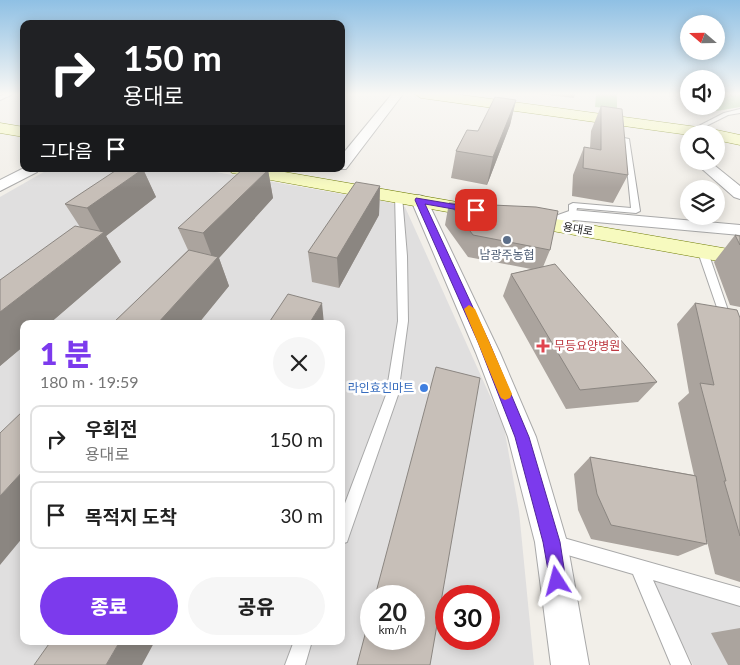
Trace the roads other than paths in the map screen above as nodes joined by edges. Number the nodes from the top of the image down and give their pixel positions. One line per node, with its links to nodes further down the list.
1 (373, 125): 9 (street)
2 (643, 125): 4 (street)
3 (0, 128): 5 (street)
4 (680, 130)
5 (20, 131)
6 (725, 136): 8 (street)
7 (626, 139): 18 (lane)
8 (740, 140)
9 (345, 161)
10 (711, 170): 16 (street)
11 (26, 172): 15 (street)
12 (259, 172): 14 (street, 용대로)
13 (337, 172): 14 (street)
14 (327, 184): 17 (street, 용대로)
15 (0, 186)
16 (740, 194)
17 (408, 198): 19 (street, 용대로); 24 (lane); 25 (street)
18 (572, 215): 19 (street); 20 (street)
19 (550, 224): 21 (street, 용대로)
20 (740, 230)
21 (703, 252): 22 (street, 용대로); 23 (lane)
22 (740, 258)
23 (731, 334)
24 (345, 525)
25 (551, 542): 26 (lane); 30 (street)
26 (639, 569): 27 (lane); 31 (lane)
27 (740, 597)
28 (302, 645): 29 (lane)
29 (295, 665)
30 (570, 665)
31 (681, 665)

